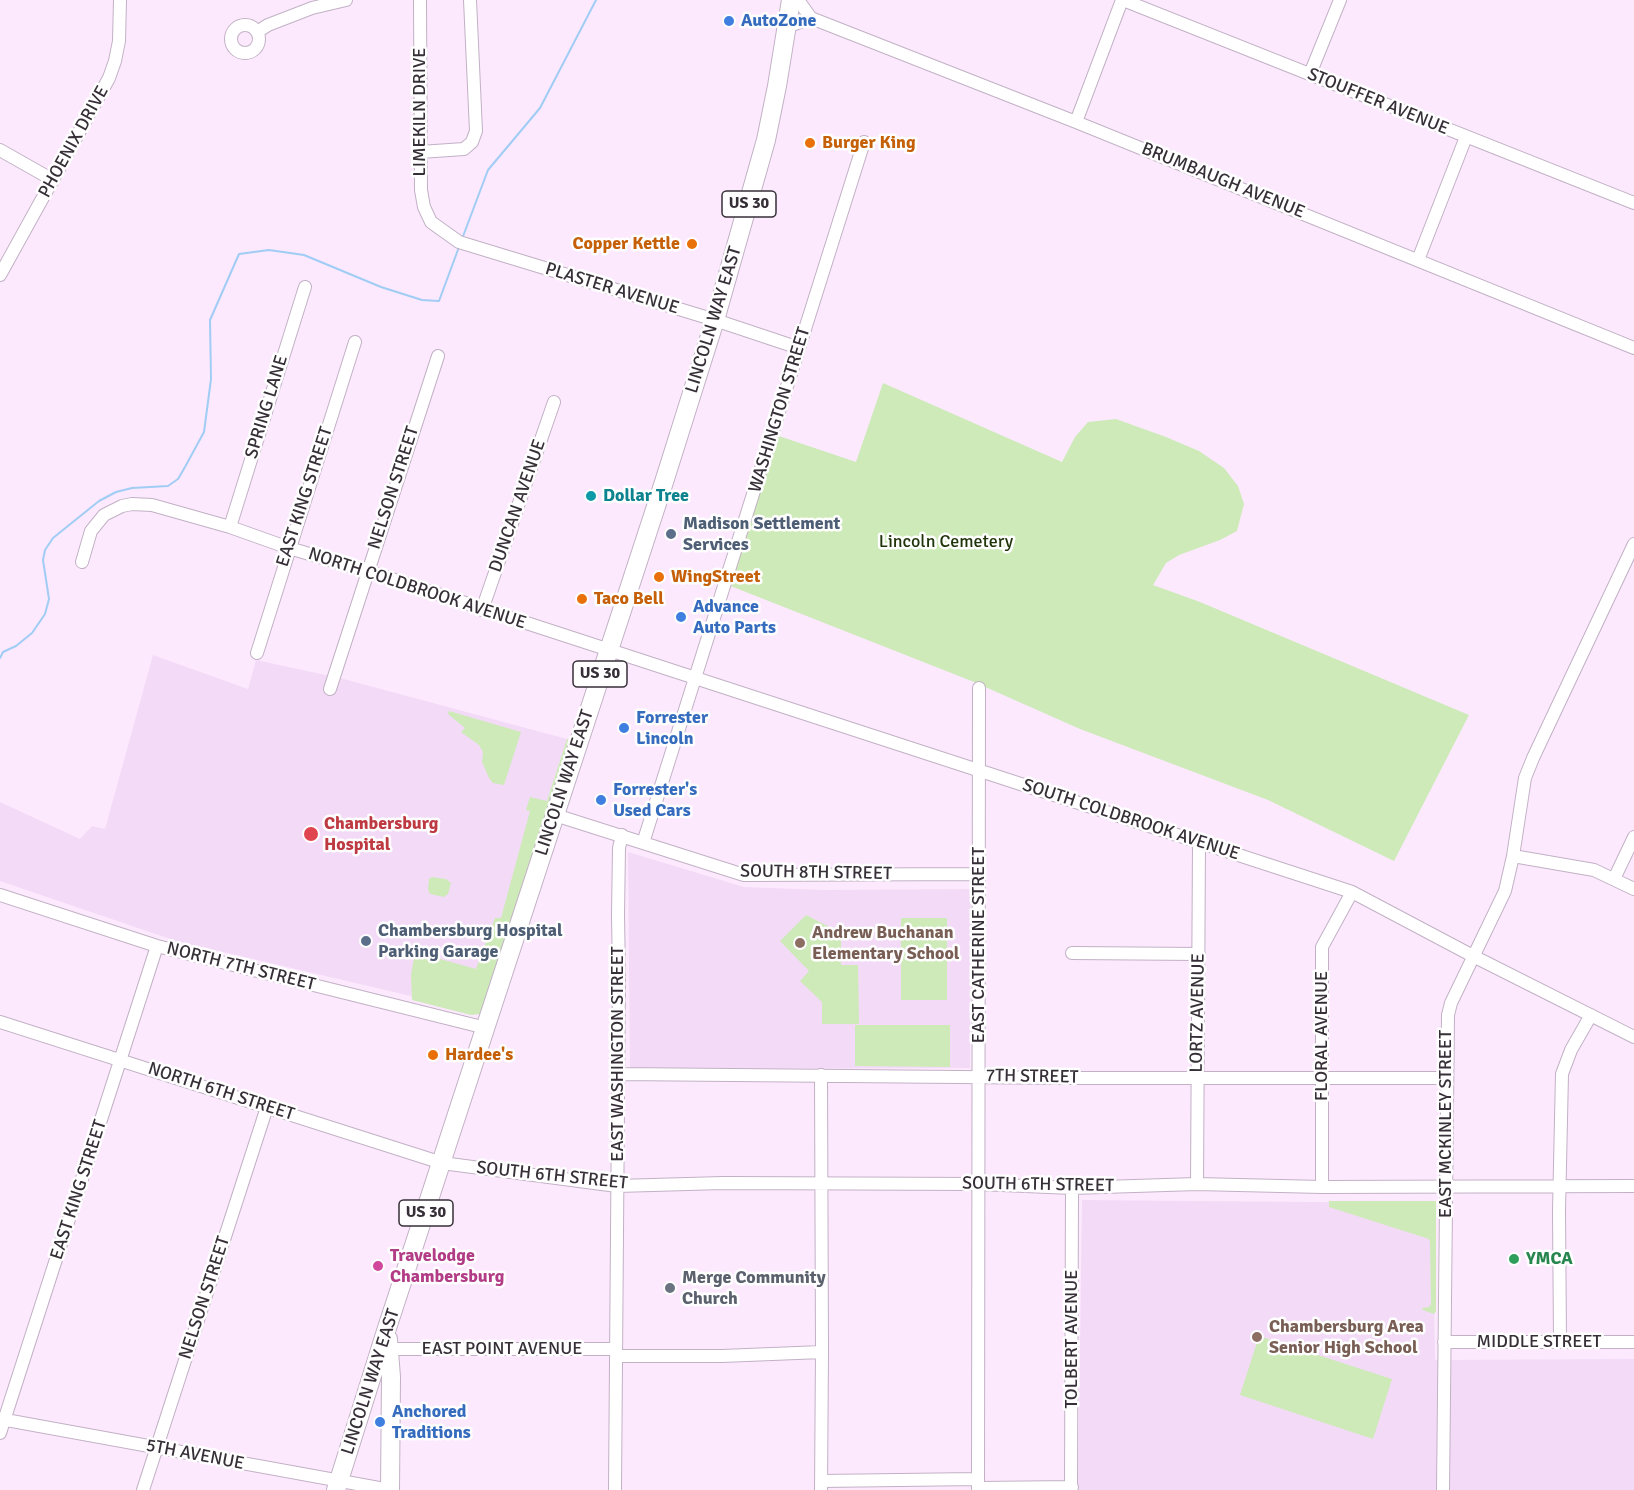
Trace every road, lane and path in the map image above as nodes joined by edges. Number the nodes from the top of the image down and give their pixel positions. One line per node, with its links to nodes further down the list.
1 (120, 0): 18 (street, PHOENIX DRIVE)
2 (346, 0): 11 (street)
3 (420, 0): 17 (street, LIMEKILN DRIVE)
4 (470, 0): 17 (street)
5 (791, 0): 10 (highway, LINCOLN WAY EAST / US 30)
6 (798, 0): 9 (street)
7 (1123, 0): 12 (street, STOUFFER AVENUE); 13 (street)
8 (1340, 0): 12 (street)
9 (811, 18): 10 (street); 13 (street, BRUMBAUGH AVENUE)
10 (787, 27): 24 (highway, LINCOLN WAY EAST / US 30)
11 (257, 32)
12 (1310, 74): 14 (street, STOUFFER AVENUE)
13 (1076, 122): 21 (street, BRUMBAUGH AVENUE)
14 (1466, 137): 19 (street, STOUFFER AVENUE); 21 (street)
15 (864, 142): 26 (street, WASHINGTON STREET)
16 (0, 150): 18 (street)
17 (420, 152): 20 (street, LIMEKILN DRIVE)
18 (53, 180): 22 (street, PHOENIX DRIVE)
19 (1634, 204)
20 (431, 222): 24 (street, PLASTER AVENUE)
21 (1418, 260): 27 (street, BRUMBAUGH AVENUE)
22 (0, 275)
23 (305, 287): 30 (street, SPRING LANE)
24 (715, 320): 26 (street, PLASTER AVENUE); 36 (highway, LINCOLN WAY EAST / US 30)
25 (355, 342): 32 (street, EAST KING STREET)
26 (799, 348): 38 (street, WASHINGTON STREET)
27 (1634, 348)
28 (438, 356): 34 (street, NELSON STREET)
29 (554, 402): 35 (street, DUNCAN AVENUE)
30 (230, 527): 32 (street, NORTH COLDBROOK AVENUE); 33 (street, NORTH COLDBROOK AVENUE)
31 (1634, 544): 47 (street, EAST MCKINLEY STREET)
32 (289, 548): 34 (street, NORTH COLDBROOK AVENUE); 37 (street, EAST KING STREET)
33 (82, 562)
34 (367, 571): 35 (street, NORTH COLDBROOK AVENUE); 40 (street, NELSON STREET)
35 (482, 609): 36 (street, NORTH COLDBROOK AVENUE)
36 (608, 651): 38 (street, SOUTH COLDBROOK AVENUE); 42 (highway, LINCOLN WAY EAST / US 30)
37 (256, 653)
38 (697, 679): 41 (street, SOUTH COLDBROOK AVENUE); 45 (street, WASHINGTON STREET)
39 (979, 688): 41 (street, EAST CATHERINE STREET)
40 (330, 689)
41 (980, 771): 46 (street, SOUTH COLDBROOK AVENUE); 48 (street, EAST CATHERINE STREET)
42 (555, 815): 43 (street, SOUTH 8TH STREET); 59 (highway, LINCOLN WAY EAST / US 30)
43 (621, 835): 45 (street, SOUTH 8TH STREET); 62 (street, EAST WASHINGTON STREET)
44 (1634, 837): 49 (street)
45 (644, 843): 48 (street, SOUTH 8TH STREET)
46 (1199, 843): 51 (street, SOUTH COLDBROOK AVENUE); 55 (street, LORTZ AVENUE)
47 (1513, 856): 49 (street); 56 (street, EAST MCKINLEY STREET)
48 (979, 874): 64 (street, EAST CATHERINE STREET)
49 (1614, 879): 50 (street)
50 (1634, 889)
51 (1352, 892): 56 (street, SOUTH COLDBROOK AVENUE); 66 (street, FLORAL AVENUE)
52 (0, 895): 53 (street, NORTH 7TH STREET)
53 (156, 946): 59 (street, NORTH 7TH STREET); 61 (street, EAST KING STREET)
54 (1072, 953): 55 (street)
55 (1199, 954): 65 (street, LORTZ AVENUE)
56 (1473, 956): 57 (street, SOUTH COLDBROOK AVENUE); 67 (street, EAST MCKINLEY STREET)
57 (1591, 1015): 60 (street, SOUTH COLDBROOK AVENUE); 73 (street)
58 (0, 1022): 61 (street, NORTH 6TH STREET)
59 (486, 1028): 69 (highway, LINCOLN WAY EAST / US 30)
60 (1634, 1037)
61 (120, 1060): 68 (street, NORTH 6TH STREET); 88 (street, EAST KING STREET)
62 (619, 1074): 63 (street, 7TH STREET); 74 (street, EAST WASHINGTON STREET)
63 (821, 1075): 64 (street, 7TH STREET); 72 (street)
64 (979, 1076): 65 (street, 7TH STREET); 70 (street, EAST CATHERINE STREET)
65 (1197, 1077): 66 (street, 7TH STREET); 71 (street, LORTZ AVENUE)
66 (1321, 1078): 67 (street, 7TH STREET); 76 (street, FLORAL AVENUE)
67 (1446, 1078): 78 (street, EAST MCKINLEY STREET)
68 (267, 1107): 69 (street, NORTH 6TH STREET); 90 (street, NELSON STREET)
69 (442, 1163): 74 (street, SOUTH 6TH STREET); 79 (highway, LINCOLN WAY EAST / US 30)
70 (979, 1184): 72 (street, SOUTH 6TH STREET); 77 (street, SOUTH 6TH STREET); 93 (street, EAST CATHERINE STREET)
71 (1197, 1184): 76 (street, SOUTH 6TH STREET); 77 (street, SOUTH 6TH STREET)
72 (820, 1185): 74 (street, SOUTH 6TH STREET); 84 (street)
73 (1560, 1185): 75 (street, SOUTH 6TH STREET); 78 (street, SOUTH 6TH STREET); 80 (street)
74 (617, 1186): 85 (street, EAST WASHINGTON STREET)
75 (1634, 1186)
76 (1322, 1187): 78 (street, SOUTH 6TH STREET)
77 (1071, 1188): 94 (street, TOLBERT AVENUE)
78 (1446, 1188): 81 (street, EAST MCKINLEY STREET)
79 (387, 1328): 83 (highway, US 30); 86 (highway, LINCOLN WAY EAST / US 30)
80 (1560, 1341): 81 (street, MIDDLE STREET); 82 (street, MIDDLE STREET)
81 (1444, 1342): 98 (street, EAST MCKINLEY STREET)
82 (1634, 1342)
83 (389, 1349): 85 (street, EAST POINT AVENUE); 87 (highway, US 30)
84 (822, 1352): 85 (street, EAST POINT AVENUE); 92 (street)
85 (616, 1353): 97 (street, EAST WASHINGTON STREET)
86 (364, 1400): 87 (highway); 91 (highway, LINCOLN WAY EAST / US 30)
87 (391, 1400): 96 (highway, US 30)
88 (2, 1419): 89 (street, EAST KING STREET); 90 (street, 5TH AVENUE)
89 (0, 1433)
90 (157, 1447): 91 (street, 5TH AVENUE); 95 (street, NELSON STREET)
91 (338, 1486): 96 (street, 5TH AVENUE)
92 (821, 1486): 93 (street)
93 (978, 1486): 94 (street)
94 (1072, 1488)
95 (143, 1490)
96 (390, 1490)
97 (615, 1490)
98 (1443, 1490)

